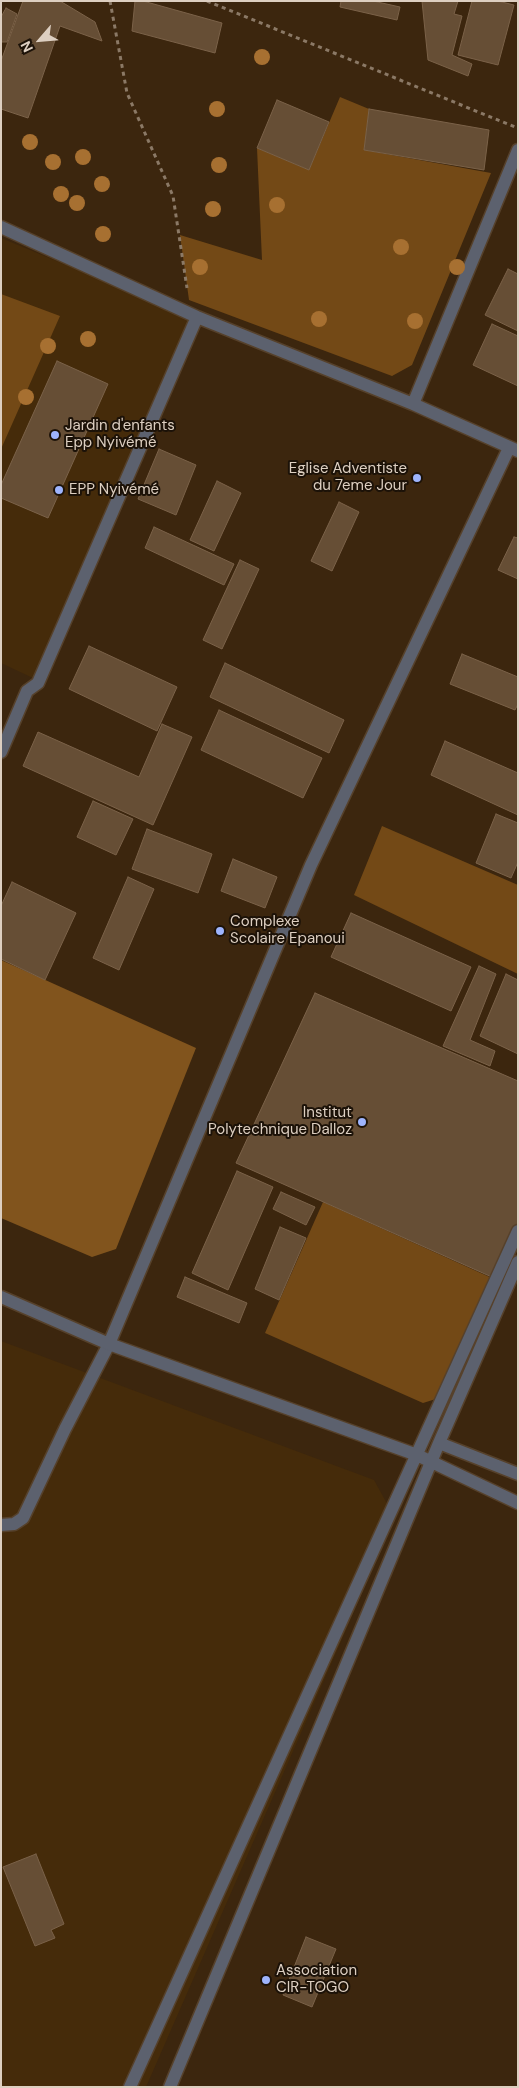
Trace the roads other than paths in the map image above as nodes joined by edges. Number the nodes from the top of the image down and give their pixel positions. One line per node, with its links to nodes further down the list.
1 (518, 150): 4 (street)
2 (1, 227): 3 (street)
3 (196, 316): 4 (street); 6 (street)
4 (412, 404): 5 (street)
5 (514, 450): 10 (street)
6 (1, 752)
7 (518, 1231): 12 (street)
8 (518, 1262): 11 (street)
9 (1, 1298): 10 (street)
10 (109, 1344): 12 (street); 15 (street)
11 (440, 1443): 13 (street); 17 (street)
12 (416, 1455): 14 (street); 16 (street)
13 (518, 1474)
14 (518, 1504)
15 (1, 1525)
16 (130, 2087)
17 (170, 2087)

